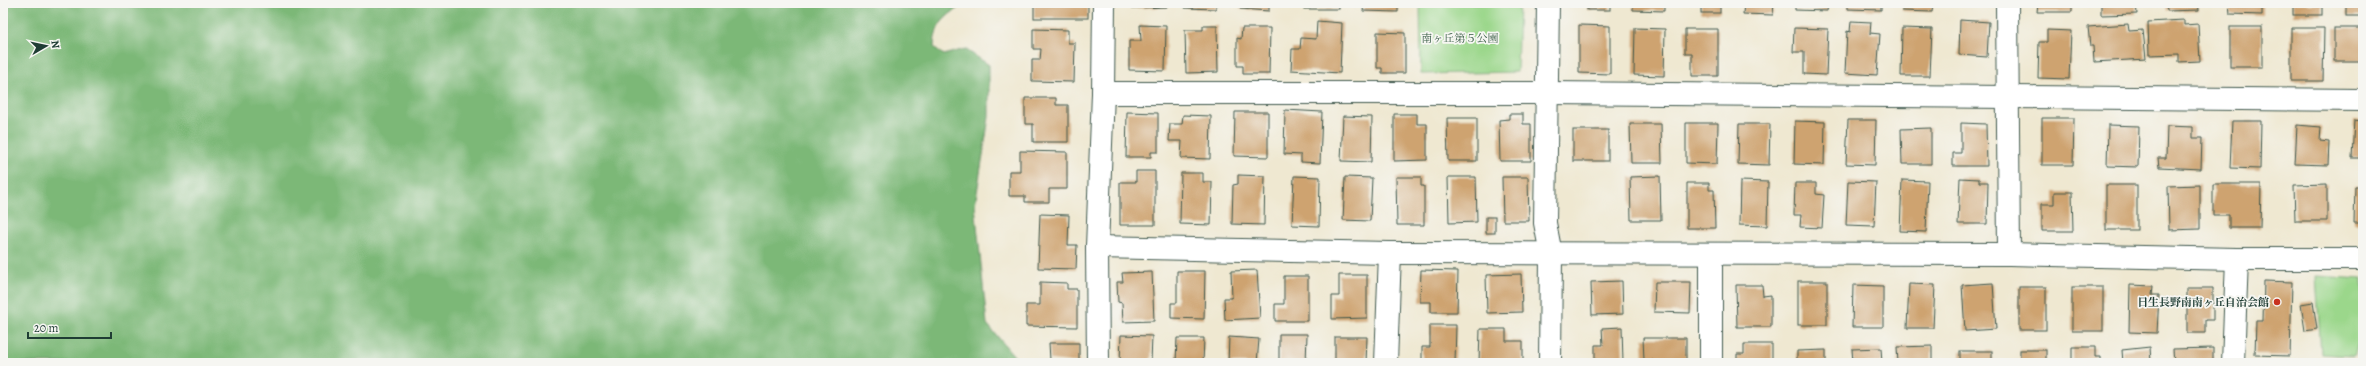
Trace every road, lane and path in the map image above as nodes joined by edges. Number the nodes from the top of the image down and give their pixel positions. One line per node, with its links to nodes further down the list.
1 (1104, 3): 4 (street)
2 (1548, 3): 5 (street)
3 (2007, 3): 6 (street)
4 (1103, 92): 5 (street); 8 (street)
5 (1546, 93): 6 (street); 10 (street)
6 (2008, 98): 7 (street); 12 (street)
7 (2363, 100)
8 (1097, 248): 9 (street); 15 (street)
9 (1390, 253): 10 (street); 16 (street)
10 (1551, 254): 11 (street); 17 (street)
11 (1711, 254): 12 (street); 18 (street)
12 (2009, 254): 13 (street)
13 (2237, 259): 14 (street); 19 (street)
14 (2363, 259)
15 (1098, 363)
16 (1386, 363)
17 (1550, 363)
18 (1711, 363)
19 (2234, 363)

